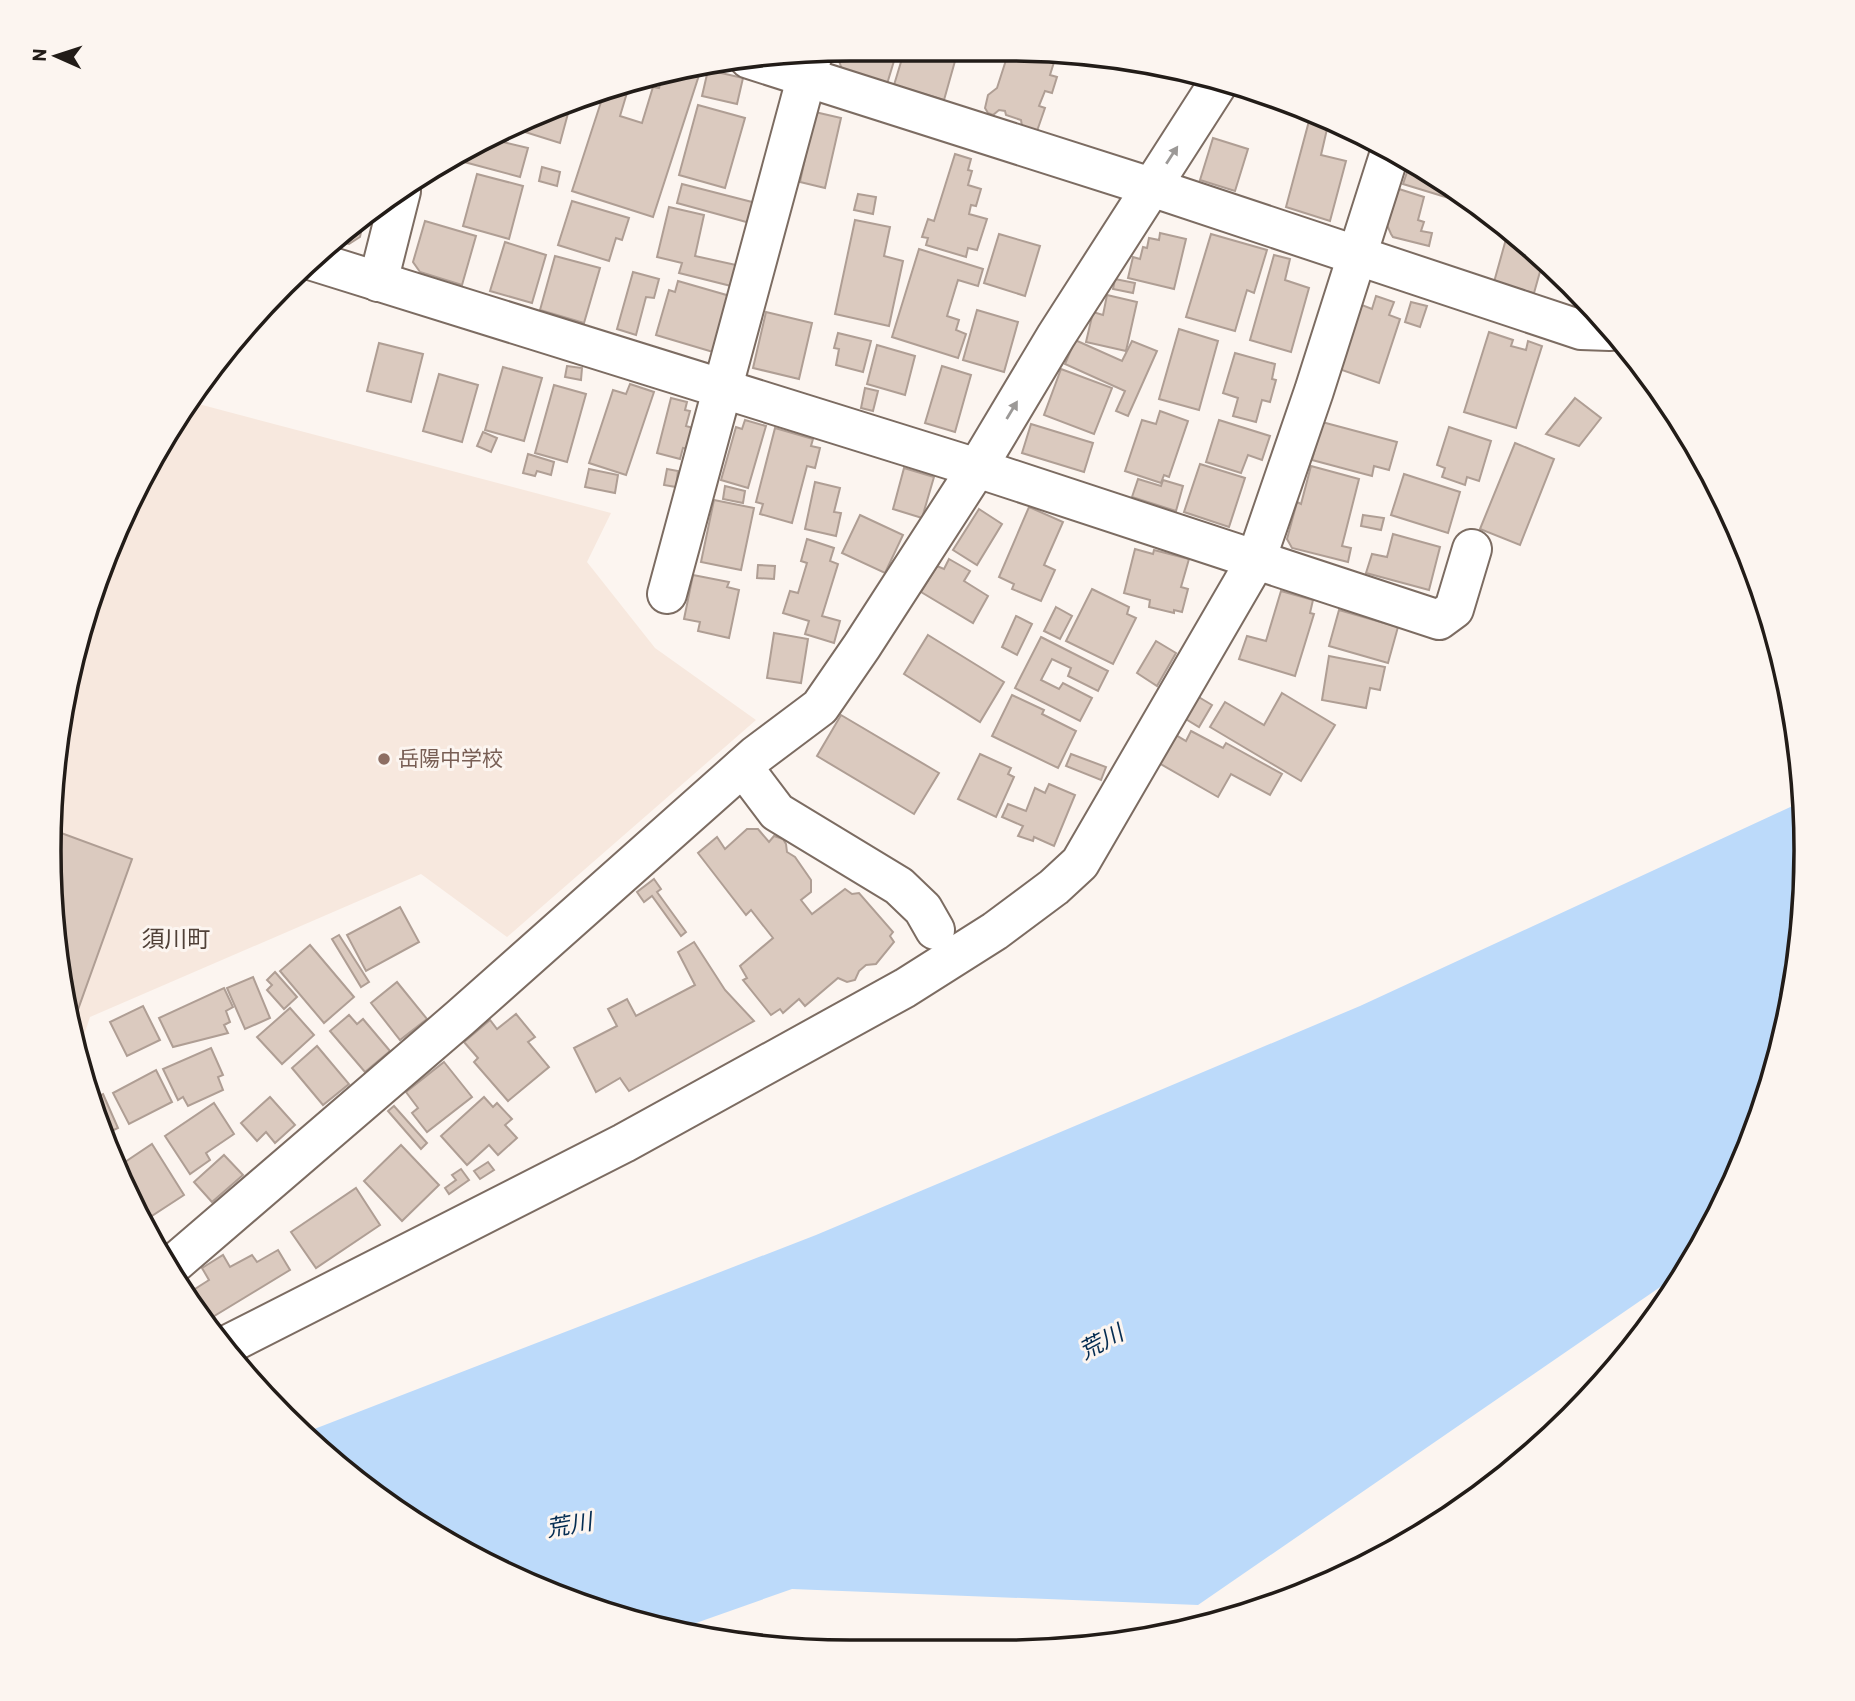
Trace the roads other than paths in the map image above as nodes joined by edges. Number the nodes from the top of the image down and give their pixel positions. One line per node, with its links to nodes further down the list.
1 (810, 65): 4 (street); 10 (street)
2 (1214, 90): 4 (street, one-way to 2)
3 (1387, 161): 6 (street)
4 (1151, 187): 6 (street); 11 (street, one-way to 4)
5 (397, 204): 8 (street)
6 (1357, 255): 9 (street); 13 (street)
7 (322, 264): 8 (street)
8 (377, 282): 10 (street)
9 (1598, 331)
10 (723, 389): 11 (street); 14 (street)
11 (977, 468): 13 (street); 15 (street)
12 (1472, 549): 13 (street)
13 (1256, 560): 18 (street)
14 (667, 594)
15 (743, 767): 16 (street); 17 (street)
16 (935, 930)
17 (177, 1261)
18 (233, 1342)

